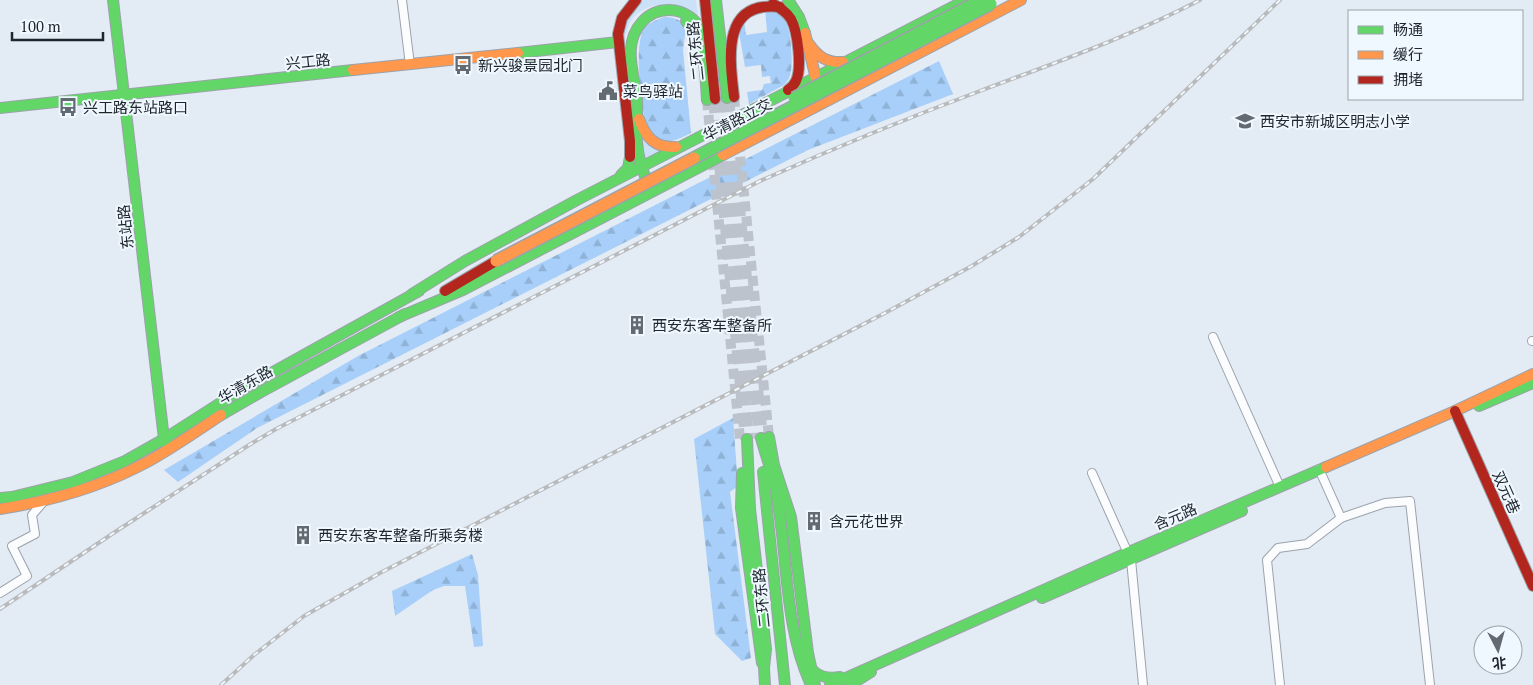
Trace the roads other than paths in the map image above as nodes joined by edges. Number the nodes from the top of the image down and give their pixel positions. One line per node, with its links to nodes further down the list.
1 (114, 0): 20 (main road, 东站路)
2 (402, 0): 16 (street)
3 (636, 0): 13 (main road)
4 (705, 0): 14 (main road, 二环东路)
5 (716, 0): 17 (main road, 二环东路)
6 (752, 0): 17 (main road)
7 (762, 0): 11 (main road)
8 (966, 0): 15 (main road)
9 (1021, 0): 23 (main road)
10 (991, 1): 32 (main road, 华清路立交, bridge)
11 (784, 4): 12 (main road); 19 (main road); 22 (main road)
12 (805, 34): 15 (main road); 18 (main road)
13 (618, 42): 16 (main road, 兴工路); 30 (main road)
14 (710, 49): 21 (main road); 22 (main road, 二环东路)
15 (851, 59): 18 (main road)
16 (410, 65): 20 (main road, 兴工路)
17 (724, 74): 22 (main road, 二环东路)
18 (814, 78): 19 (main road); 23 (main road)
19 (783, 94): 25 (main road)
20 (125, 95): 24 (main road, 兴工路); 40 (main road, 东站路)
21 (636, 97): 22 (main road); 26 (main road)
22 (721, 99)
23 (826, 101): 28 (main road)
24 (0, 108)
25 (744, 114): 27 (main road); 28 (main road)
26 (638, 117): 27 (main road); 30 (main road)
27 (694, 139): 29 (main road); 30 (main road)
28 (755, 139): 29 (main road)
29 (710, 162): 31 (main road)
30 (634, 163): 31 (main road); 33 (main road)
31 (646, 195): 34 (main road)
32 (495, 258): 33 (main road, 华清东路); 34 (main road, 华清东路)
33 (412, 294): 40 (main road, 华清东路)
34 (399, 317): 40 (main road, 华清东路)
35 (1213, 336): 44 (street)
36 (1533, 374): 38 (main road, 含元路)
37 (1533, 383): 38 (main road, 含元路)
38 (1456, 413): 42 (main road, 含元路); 51 (main road, 双元巷)
39 (765, 437): 48 (main road); 53 (main road); 55 (main road)
40 (167, 444): 45 (main road, 华清东路); 46 (main road, 华清东路)
41 (749, 457): 48 (main road); 54 (main road); 54 (main road)
42 (1321, 472): 44 (main road, 含元路); 49 (street); 50 (main road, 含元路)
43 (1092, 473): 50 (street)
44 (1280, 488): 50 (main road, 含元路)
45 (0, 498)
46 (45, 500): 47 (main road, 华清东路); 52 (street)
47 (0, 508)
48 (762, 508): 58 (main road, 二环东路); 59 (main road, 二环东路)
49 (1341, 518): 63 (street); 64 (street)
50 (1130, 556): 56 (main road, 含元路); 62 (street)
51 (1533, 586)
52 (0, 593)
53 (796, 645): 55 (main road); 60 (main road)
54 (764, 668): 57 (main road)
55 (812, 670): 56 (main road); 60 (main road)
56 (851, 680): 61 (main road, 含元路)
57 (766, 685)
58 (777, 685)
59 (786, 685)
60 (813, 685)
61 (830, 685)
62 (1144, 685)
63 (1280, 685)
64 (1430, 685)

